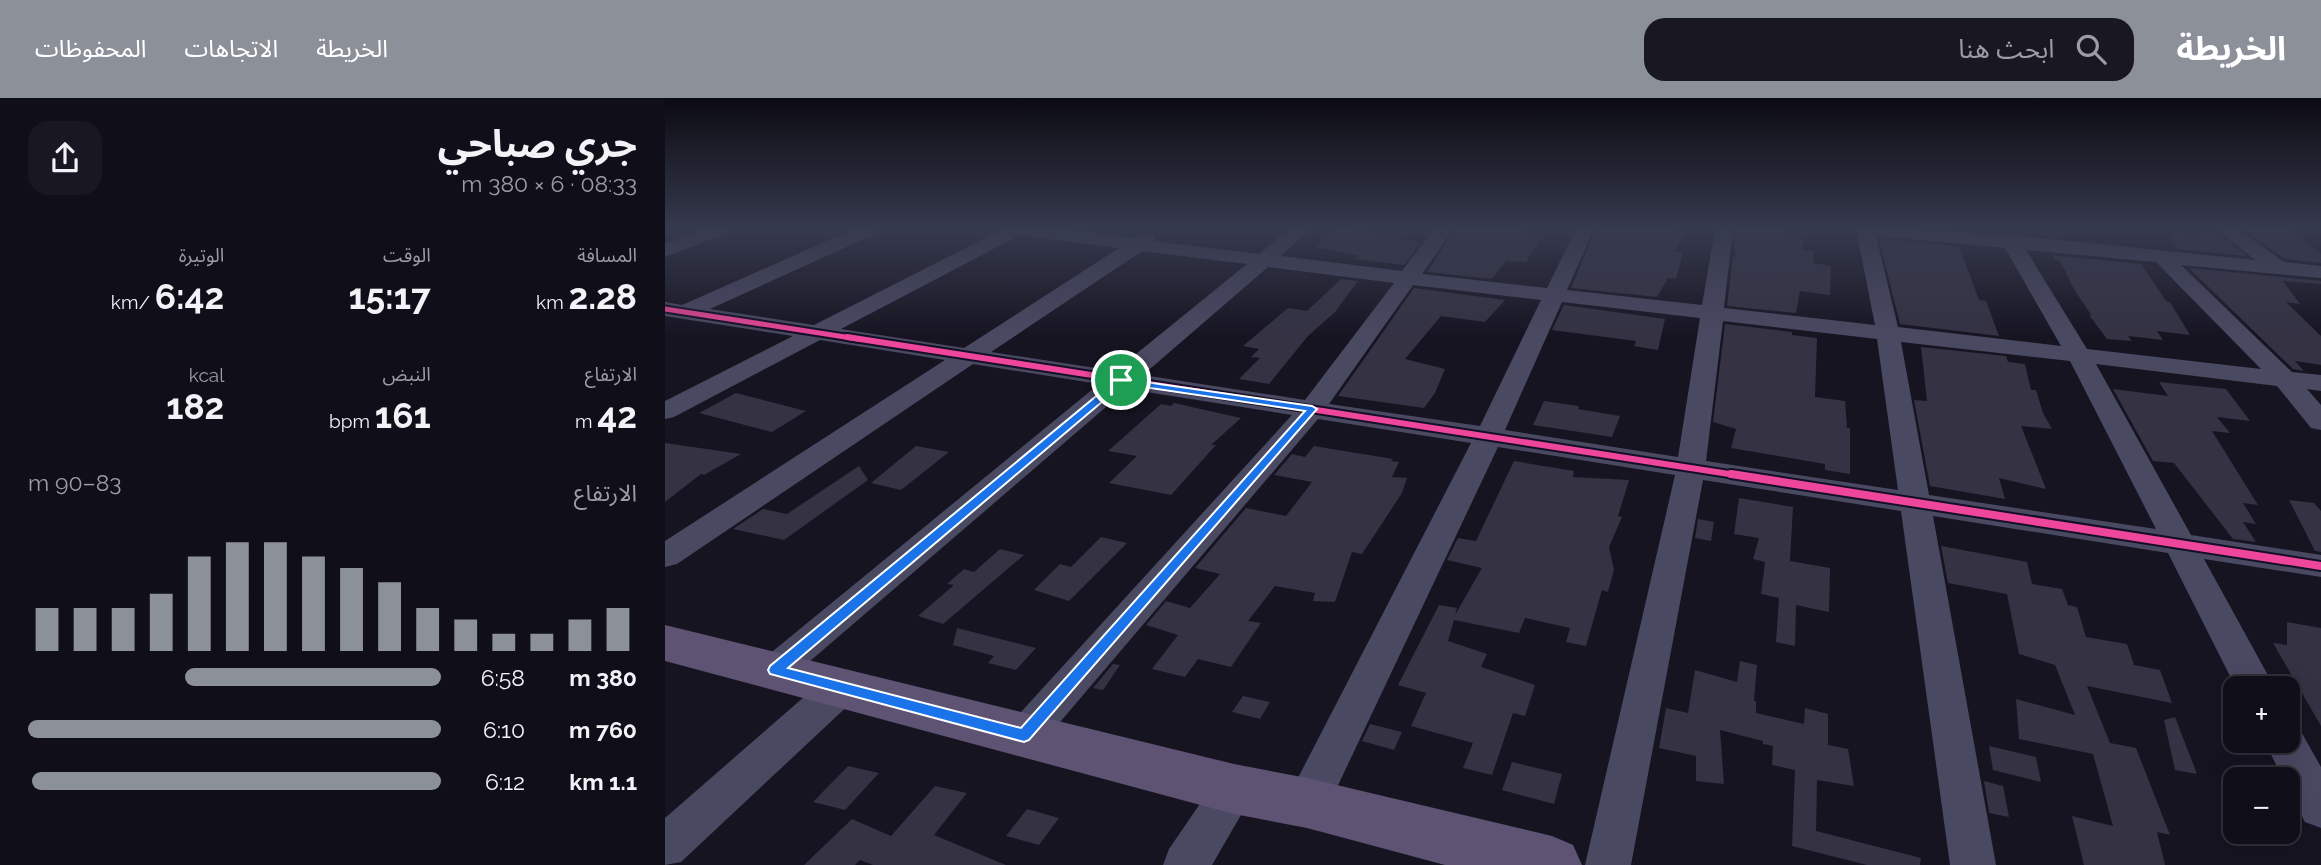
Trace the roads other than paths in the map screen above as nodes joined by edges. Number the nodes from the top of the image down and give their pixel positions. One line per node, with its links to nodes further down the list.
1 (787, 265): 19 (street)
2 (948, 265): 20 (street)
3 (1107, 265): 23 (street)
4 (1260, 265): 25 (street)
5 (1296, 265): 16 (street)
6 (1416, 265): 16 (street)
7 (1568, 265): 17 (street)
8 (1720, 265): 18 (street)
9 (1873, 265): 21 (street)
10 (2025, 265): 22 (street)
11 (2170, 265): 24 (street)
12 (2248, 265): 14 (street)
13 (2276, 265): 14 (street)
14 (2280, 268): 15 (street)
15 (2321, 272)
16 (1406, 278): 17 (street); 27 (street)
17 (1554, 294): 18 (street); 30 (street)
18 (1714, 313): 21 (street); 31 (street)
19 (672, 314): 20 (street)
20 (814, 333): 23 (street); 28 (street)
21 (1888, 334): 22 (street); 32 (street)
22 (2078, 354): 24 (street); 33 (street)
23 (966, 356): 25 (street); 34 (street)
24 (2285, 379): 26 (street); 29 (street)
25 (1121, 380): 27 (street); 37 (street)
26 (2321, 383)
27 (1312, 409): 30 (street); 40 (street)
28 (665, 411)
29 (2321, 422)
30 (1488, 438): 31 (street); 43 (street)
31 (1691, 468): 32 (street); 49 (street)
32 (1915, 501): 33 (street); 50 (street)
33 (2178, 544): 35 (street); 38 (street)
34 (665, 556)
35 (2321, 566)
36 (665, 643): 37 (main road)
37 (775, 670): 39 (main road)
38 (2250, 676)
39 (841, 688): 40 (main road); 45 (street)
40 (1024, 736): 42 (main road)
41 (2291, 753): 44 (street)
42 (1234, 789): 43 (main road); 47 (street)
43 (1307, 803): 46 (main road)
44 (2321, 808)
45 (665, 847)
46 (1495, 858): 48 (main road)
47 (1186, 865)
48 (1552, 865)
49 (1608, 865)
50 (1972, 865)

